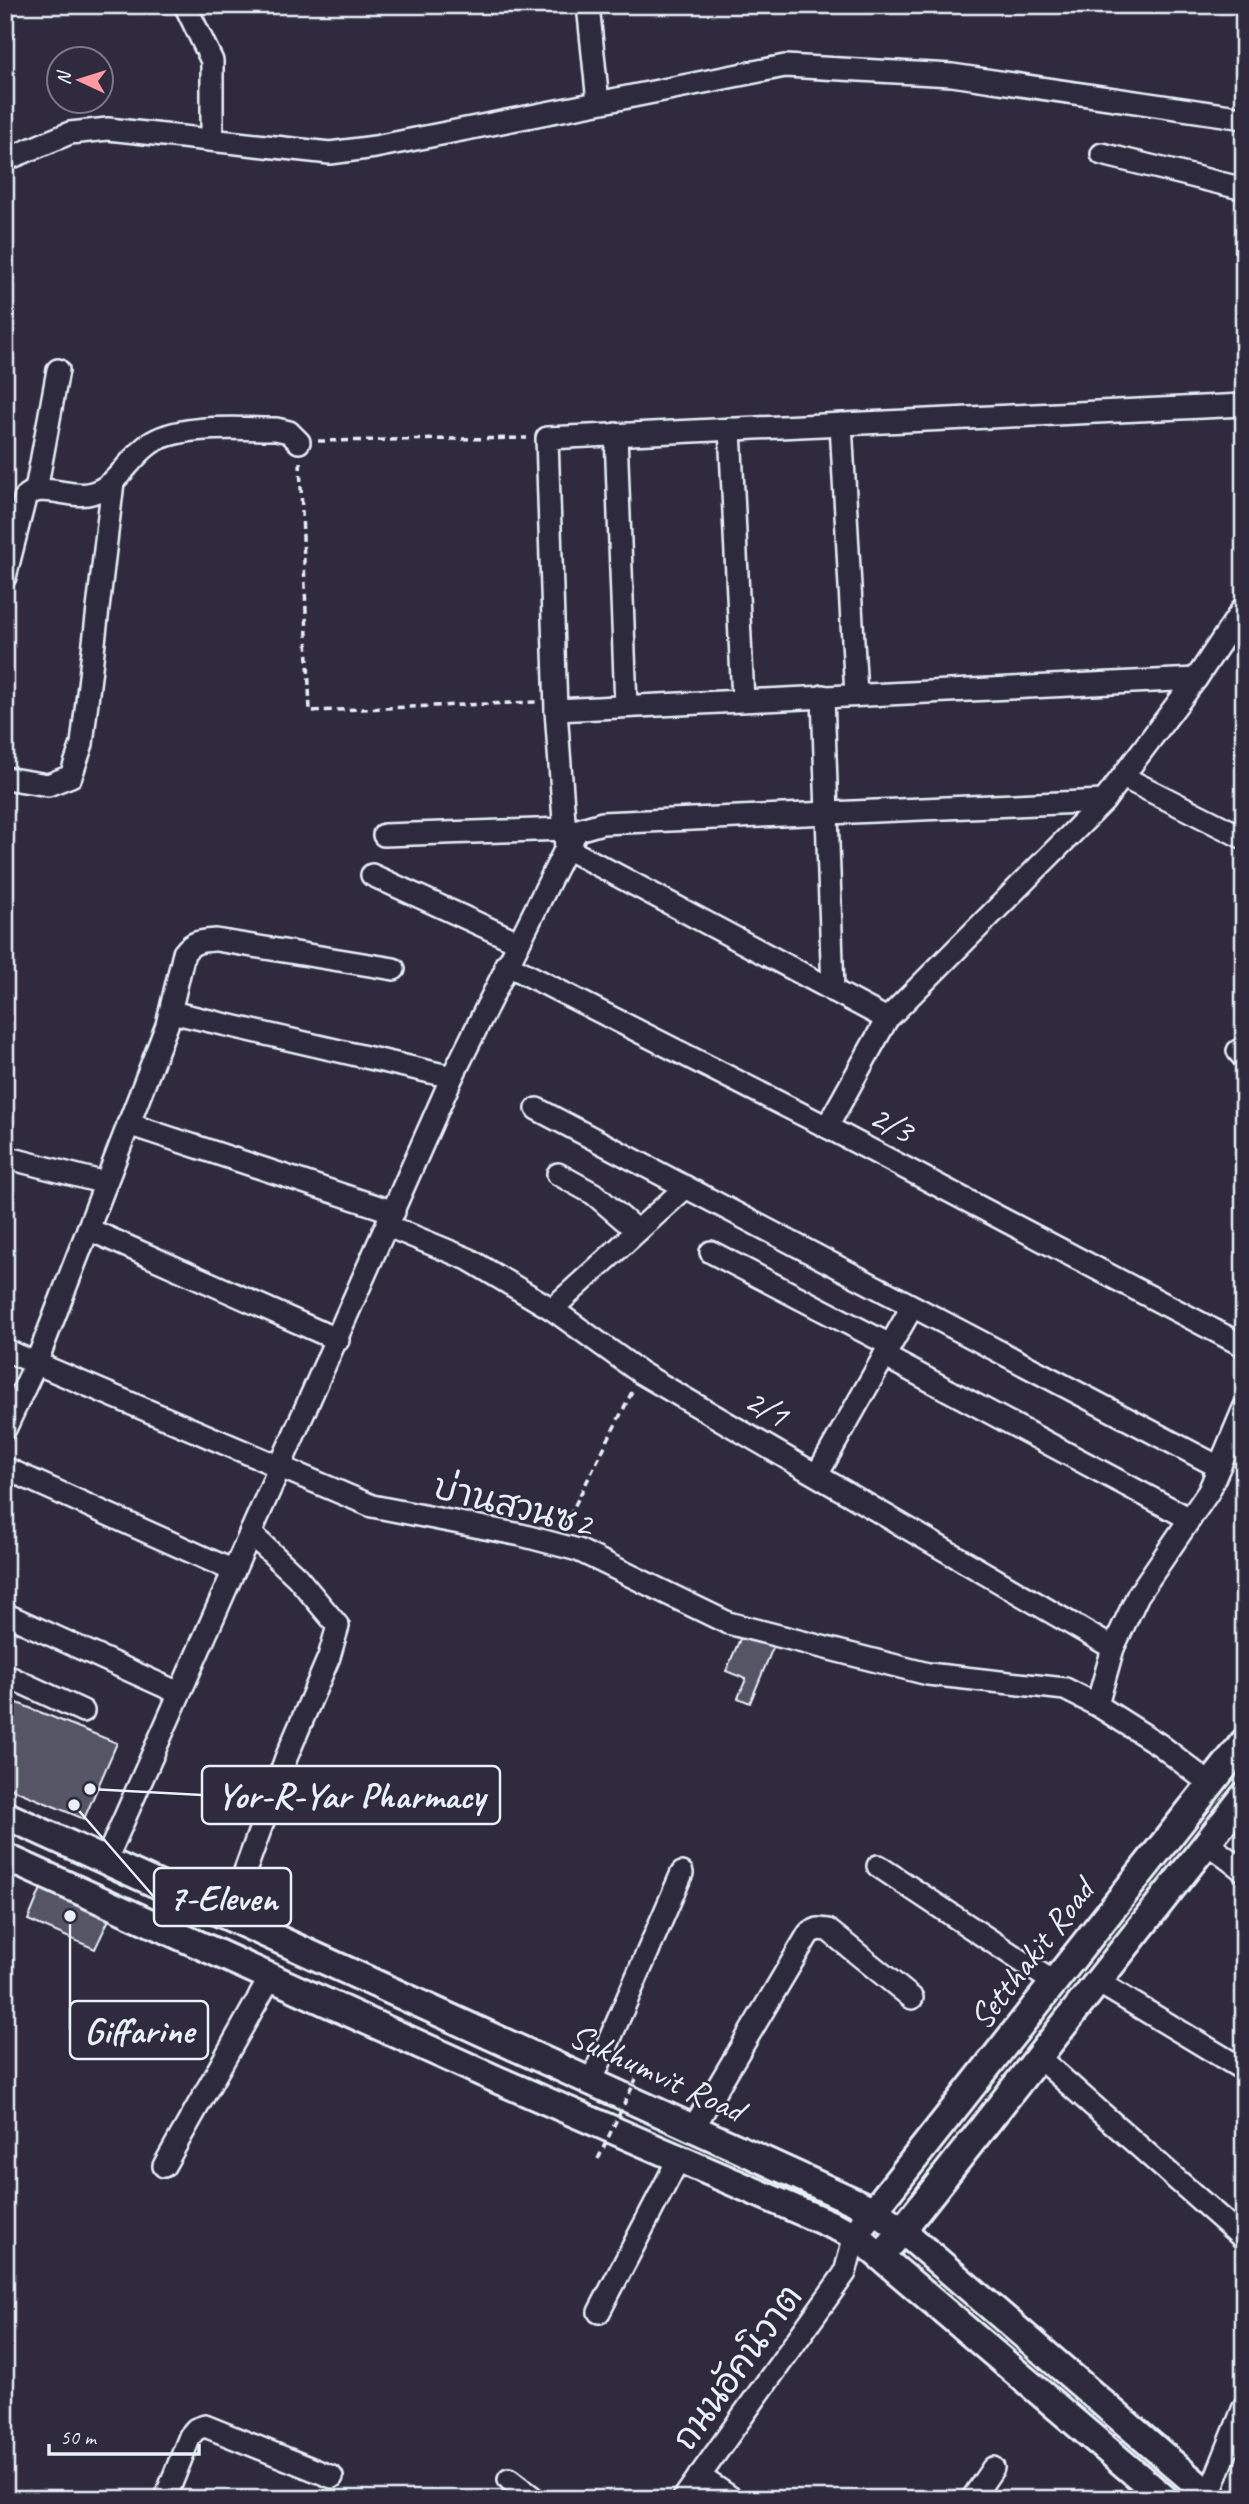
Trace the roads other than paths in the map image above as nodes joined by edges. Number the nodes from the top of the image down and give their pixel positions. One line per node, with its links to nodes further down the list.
1 (186, 5): 5 (street)
2 (588, 5): 3 (street)
3 (598, 102): 4 (street); 5 (street)
4 (1244, 118)
5 (212, 139): 7 (street)
6 (1102, 154): 8 (street)
7 (5, 160)
8 (1244, 189)
9 (58, 370): 16 (street)
10 (1244, 405): 11 (street)
11 (841, 424): 12 (street); 20 (street)
12 (730, 429): 13 (street); 22 (street)
13 (615, 435): 23 (street); 24 (street)
14 (299, 442): 15 (street)
15 (113, 482): 16 (street); 26 (street)
16 (36, 490): 17 (street)
17 (5, 577)
18 (1244, 607): 19 (street)
19 (1196, 679): 20 (street); 25 (street)
20 (856, 695): 21 (street)
21 (823, 696): 22 (street); 28 (street)
22 (743, 700): 24 (street)
23 (556, 706): 24 (street); 31 (street)
24 (626, 706)
25 (1123, 777): 27 (street); 30 (street)
26 (5, 778)
27 (1104, 801): 28 (street); 38 (street)
28 (828, 813): 31 (street); 36 (street)
29 (384, 835): 31 (street)
30 (1244, 838)
31 (565, 839): 33 (street); 36 (street)
32 (372, 874): 33 (street)
33 (518, 942): 34 (street)
34 (506, 964): 39 (street); 42 (street, 2/3)
35 (394, 969): 37 (street)
36 (833, 991): 38 (street)
37 (171, 1012): 39 (street); 41 (street)
38 (887, 1019): 42 (street)
39 (452, 1077): 47 (street)
40 (537, 1109): 46 (street)
41 (128, 1124): 45 (street); 47 (street, 2/1)
42 (827, 1127): 54 (street, 2/3)
43 (5, 1157): 45 (street)
44 (558, 1174): 49 (street)
45 (105, 1183): 48 (street)
46 (686, 1187): 49 (street); 51 (street)
47 (391, 1219): 52 (street, 2/1); 53 (street)
48 (88, 1229): 53 (street); 57 (street)
49 (636, 1230): 52 (street)
50 (711, 1252): 56 (street)
51 (912, 1307): 56 (street); 60 (street)
52 (552, 1309): 63 (street, 2/1)
53 (338, 1340): 62 (street)
54 (1244, 1346)
55 (5, 1350): 57 (street, บ่านสวนซ2)
56 (887, 1351): 63 (street); 64 (street)
57 (37, 1362): 59 (street); 62 (street, บ่านสวนซ2)
58 (1244, 1408): 60 (street)
59 (5, 1429)
60 (1219, 1467): 64 (street)
61 (5, 1468): 66 (street)
62 (281, 1468): 65 (street); 71 (street, บ่านสวนซ2)
63 (817, 1475): 68 (street, 2/1)
64 (1190, 1519): 68 (street)
65 (250, 1533): 66 (street); 83 (street)
66 (234, 1571): 70 (street)
67 (5, 1614): 70 (street)
68 (1113, 1648): 71 (street)
69 (5, 1675): 72 (street)
70 (179, 1693): 79 (street)
71 (1097, 1705): 74 (street, บ่านสวนซ2)
72 (83, 1711)
73 (1244, 1742): 74 (main road, Setthakit Road)
74 (1210, 1784): 85 (main road, Setthakit Road)
75 (1244, 1796): 77 (main road, Setthakit Road)
76 (5, 1815): 79 (main road, Sukhumvit Road)
77 (1207, 1843): 81 (street); 86 (main road, Setthakit Road)
78 (5, 1857): 84 (main road, Sukhumvit Road)
79 (106, 1860): 83 (main road, Sukhumvit Road)
80 (878, 1866): 85 (street)
81 (1244, 1871)
82 (682, 1873): 90 (street)
83 (228, 1919): 90 (main road, Sukhumvit Road)
84 (270, 1978): 92 (main road, Sukhumvit Road); 93 (street)
85 (1053, 1982): 94 (main road, Setthakit Road)
86 (1098, 1982): 88 (main road, Setthakit Road); 89 (street)
87 (912, 1998): 91 (street)
88 (1038, 2057): 95 (main road, Setthakit Road); 97 (street)
89 (1244, 2070)
90 (592, 2080): 91 (main road, Sukhumvit Road)
91 (694, 2127): 94 (main road, Sukhumvit Road)
92 (678, 2160): 96 (main road, Sukhumvit Road); 100 (street)
93 (164, 2166)
94 (873, 2210): 95 (main road, Sukhumvit Road); 96 (main road, Setthakit Road)
95 (903, 2231): 98 (main road, Setthakit Road); 106 (main road, Sukhumvit Road)
96 (855, 2235): 98 (main road, Sukhumvit Road); 99 (street, ถนนอัคนิวาต)
97 (1244, 2239)
98 (881, 2255): 99 (street, ถนนอัคนิวาต); 112 (main road, Sukhumvit Road)
99 (845, 2273): 103 (street, ถนนอัคนิวาต)
100 (598, 2312)
101 (1244, 2407): 106 (street)
102 (993, 2468): 111 (street)
103 (699, 2476): 109 (street, ถนนอัคนิวาต); 110 (street)
104 (332, 2477): 107 (street)
105 (509, 2479): 108 (street)
106 (1212, 2497)
107 (165, 2499)
108 (535, 2499)
109 (683, 2499)
110 (733, 2499)
111 (972, 2499)
112 (1165, 2499)

